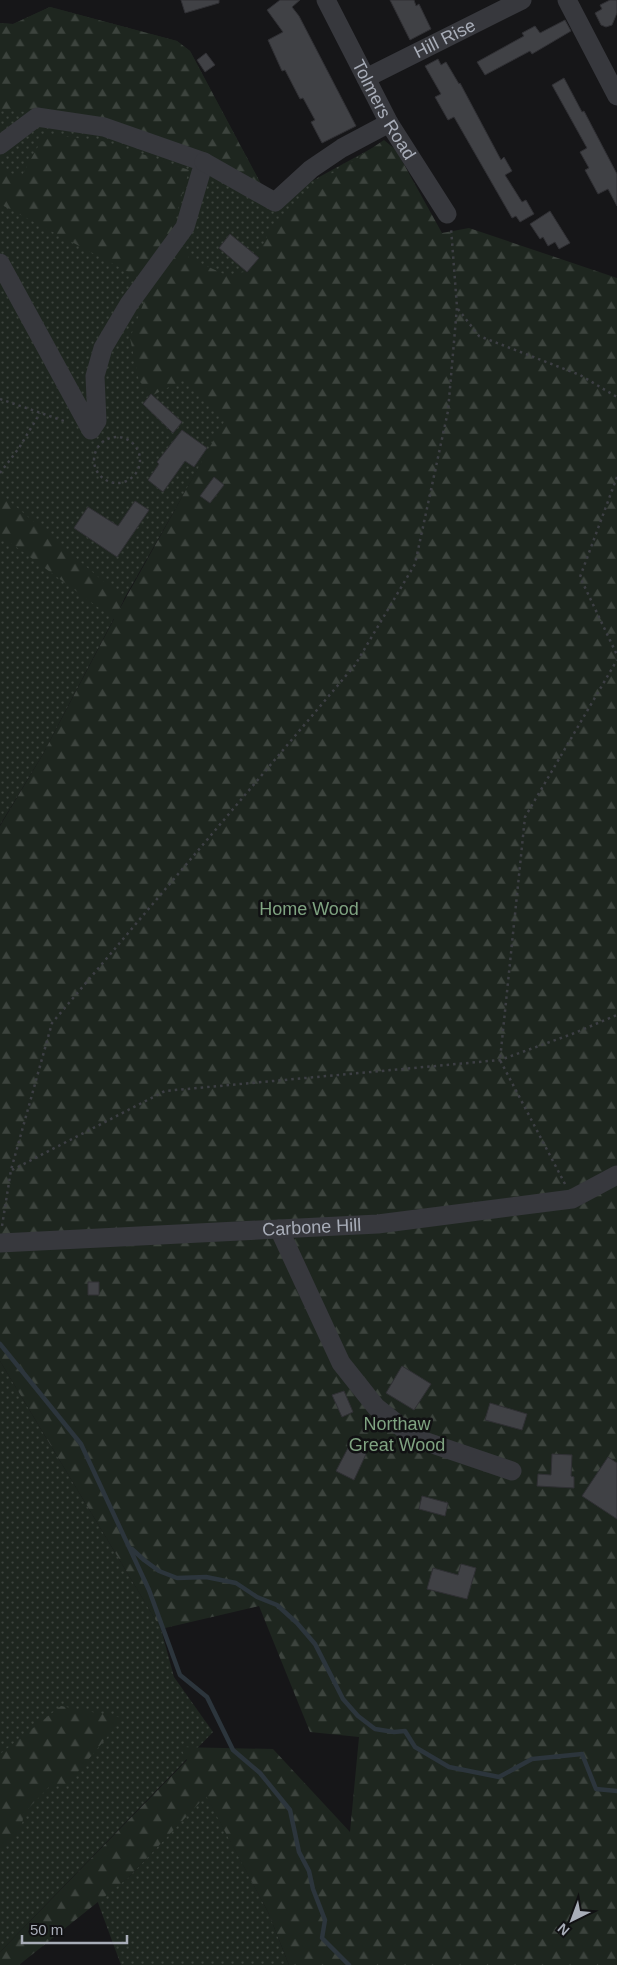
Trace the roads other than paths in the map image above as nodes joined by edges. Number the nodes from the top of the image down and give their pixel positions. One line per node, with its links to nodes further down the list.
1 (326, 0): 4 (street, Tolmers Road)
2 (522, 0): 4 (street, Hill Rise)
3 (567, 0): 5 (street)
4 (366, 78): 6 (street, Tolmers Road)
5 (617, 96)
6 (389, 123): 8 (street); 9 (street, Tolmers Road)
7 (0, 145): 8 (street)
8 (204, 162): 10 (street)
9 (447, 214)
10 (0, 264)
11 (617, 1174): 12 (street, Carbone Hill)
12 (279, 1229): 13 (street, Carbone Hill); 14 (street)
13 (1, 1238)
14 (512, 1471)

